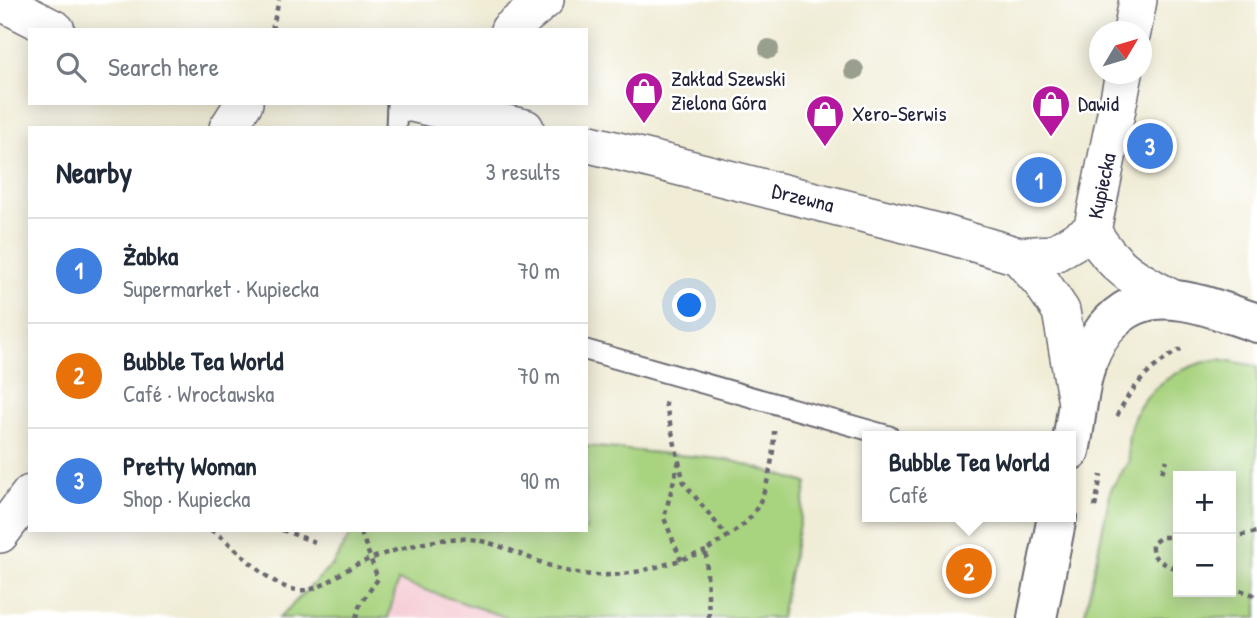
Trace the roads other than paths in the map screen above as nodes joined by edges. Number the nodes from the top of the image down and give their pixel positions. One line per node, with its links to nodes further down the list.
1 (545, 0): 6 (street)
2 (1138, 0): 4 (street)
3 (0, 1): 5 (street)
4 (1134, 21)
5 (52, 28)
6 (511, 28)
7 (1122, 84): 16 (street, Kupiecka)
8 (243, 105): 12 (street)
9 (397, 105): 13 (lane)
10 (429, 105): 11 (street)
11 (464, 109): 14 (street)
12 (229, 126)
13 (396, 126)
14 (519, 126)
15 (588, 144): 17 (street, Drzewna)
16 (1092, 231): 17 (street, Drzewna); 18 (street, Kupiecka)
17 (1018, 256): 21 (street)
18 (1175, 300): 19 (street); 21 (street)
19 (1257, 323)
20 (588, 351): 22 (lane)
21 (1079, 411): 23 (street)
22 (870, 431)
23 (1074, 431)
24 (28, 497): 26 (street)
25 (1056, 522): 27 (street)
26 (0, 534)
27 (1037, 618)

